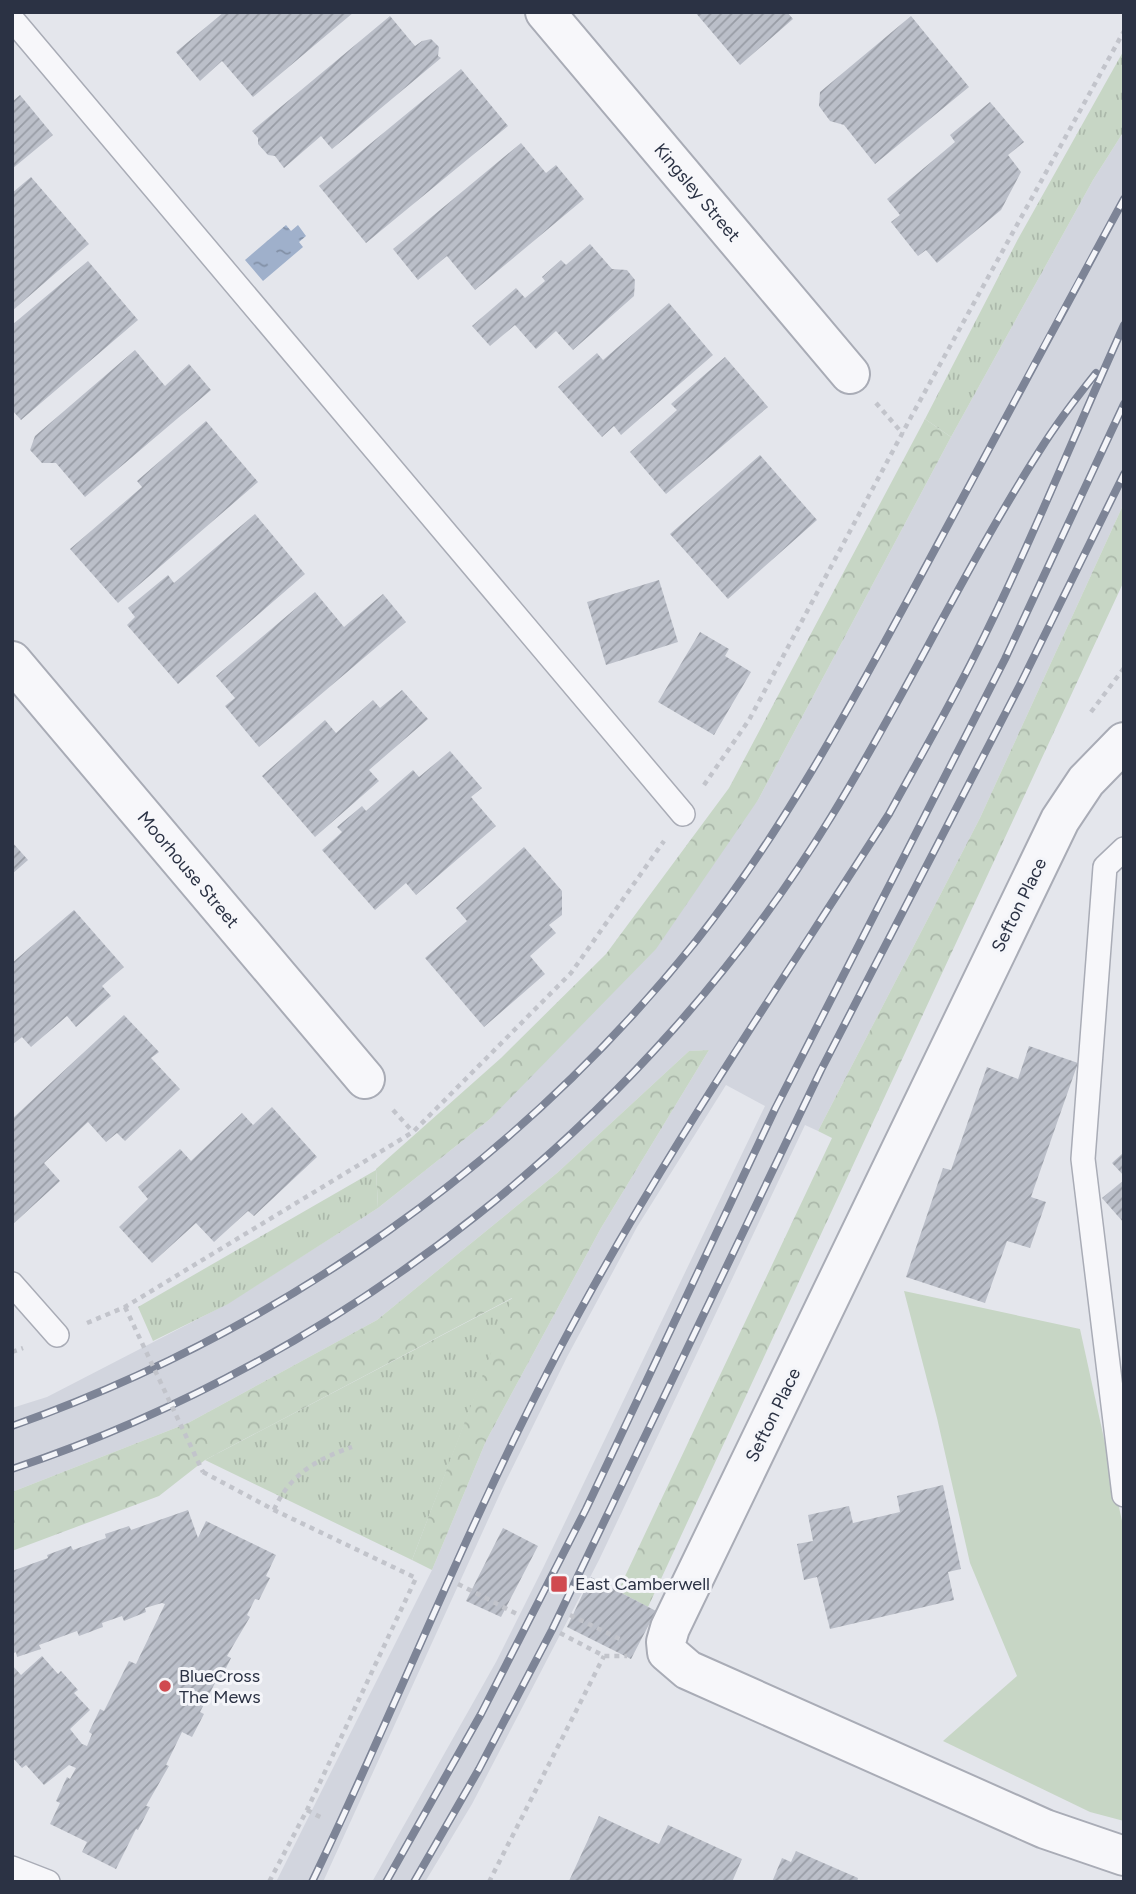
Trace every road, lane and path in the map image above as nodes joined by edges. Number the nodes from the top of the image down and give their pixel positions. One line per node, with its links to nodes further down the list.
1 (545, 12): 4 (street, Kingsley Street)
2 (12, 19): 7 (lane)
3 (1124, 31): 7 (path)
4 (850, 374)
5 (12, 661): 9 (street, Moorhouse Street)
6 (1124, 742): 22 (street, Sefton Place)
7 (683, 814): 14 (path, bridge)
8 (1124, 849): 13 (lane)
9 (365, 1079)
10 (12, 1283): 11 (lane)
11 (57, 1335)
12 (352, 1447): 14 (path)
13 (1124, 1495)
14 (274, 1510): 20 (path)
15 (458, 1584): 16 (path)
16 (519, 1615)
17 (570, 1615): 19 (path)
18 (560, 1633): 26 (path)
19 (635, 1646)
20 (307, 1810): 21 (path); 25 (path)
21 (324, 1819)
22 (1124, 1856)
23 (12, 1868): 24 (lane)
24 (48, 1882)
25 (269, 1882)
26 (489, 1882)

